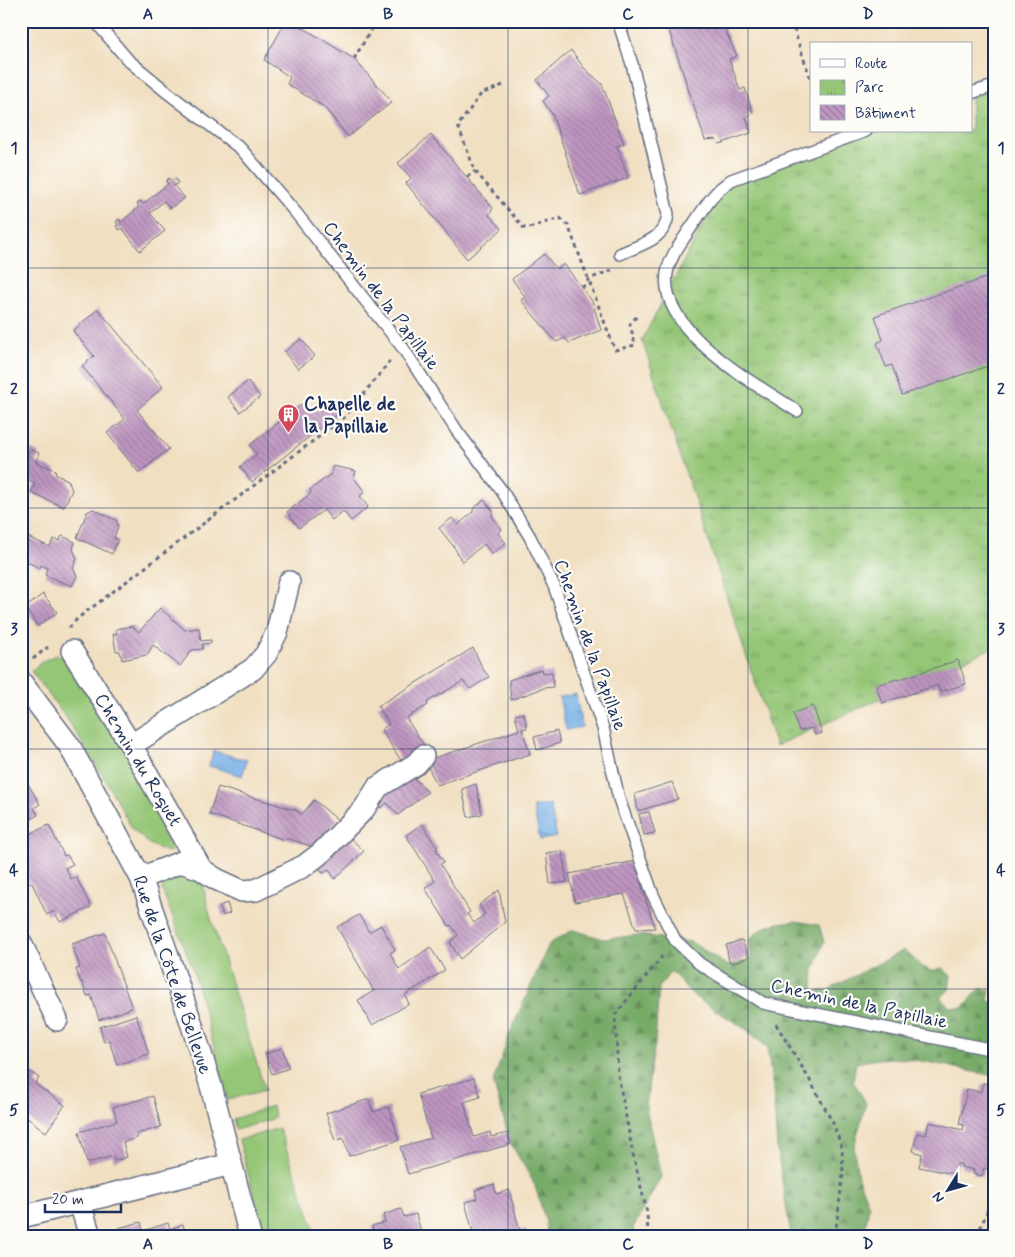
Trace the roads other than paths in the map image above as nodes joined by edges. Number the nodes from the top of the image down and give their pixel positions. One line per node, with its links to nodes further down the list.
1 (95, 21): 17 (lane, Chemin de la Papillaie)
2 (618, 21): 6 (lane)
3 (994, 86): 4 (lane)
4 (972, 93)
5 (863, 132): 7 (lane)
6 (620, 254)
7 (797, 411)
8 (288, 582): 11 (street)
9 (63, 647): 11 (street, Chemin du Roquet)
10 (21, 682): 14 (street, Rue de la Côte de Bellevue)
11 (131, 745): 13 (street, Chemin du Roquet)
12 (423, 756): 13 (street)
13 (202, 869): 14 (street)
14 (141, 878): 18 (street, Rue de la Côte de Bellevue)
15 (21, 943): 16 (street)
16 (57, 1020)
17 (994, 1050)
18 (231, 1164): 19 (street); 22 (street, Rue de la Côte de Bellevue)
19 (80, 1203): 20 (street); 21 (street)
20 (21, 1217)
21 (90, 1236)
22 (250, 1236)

